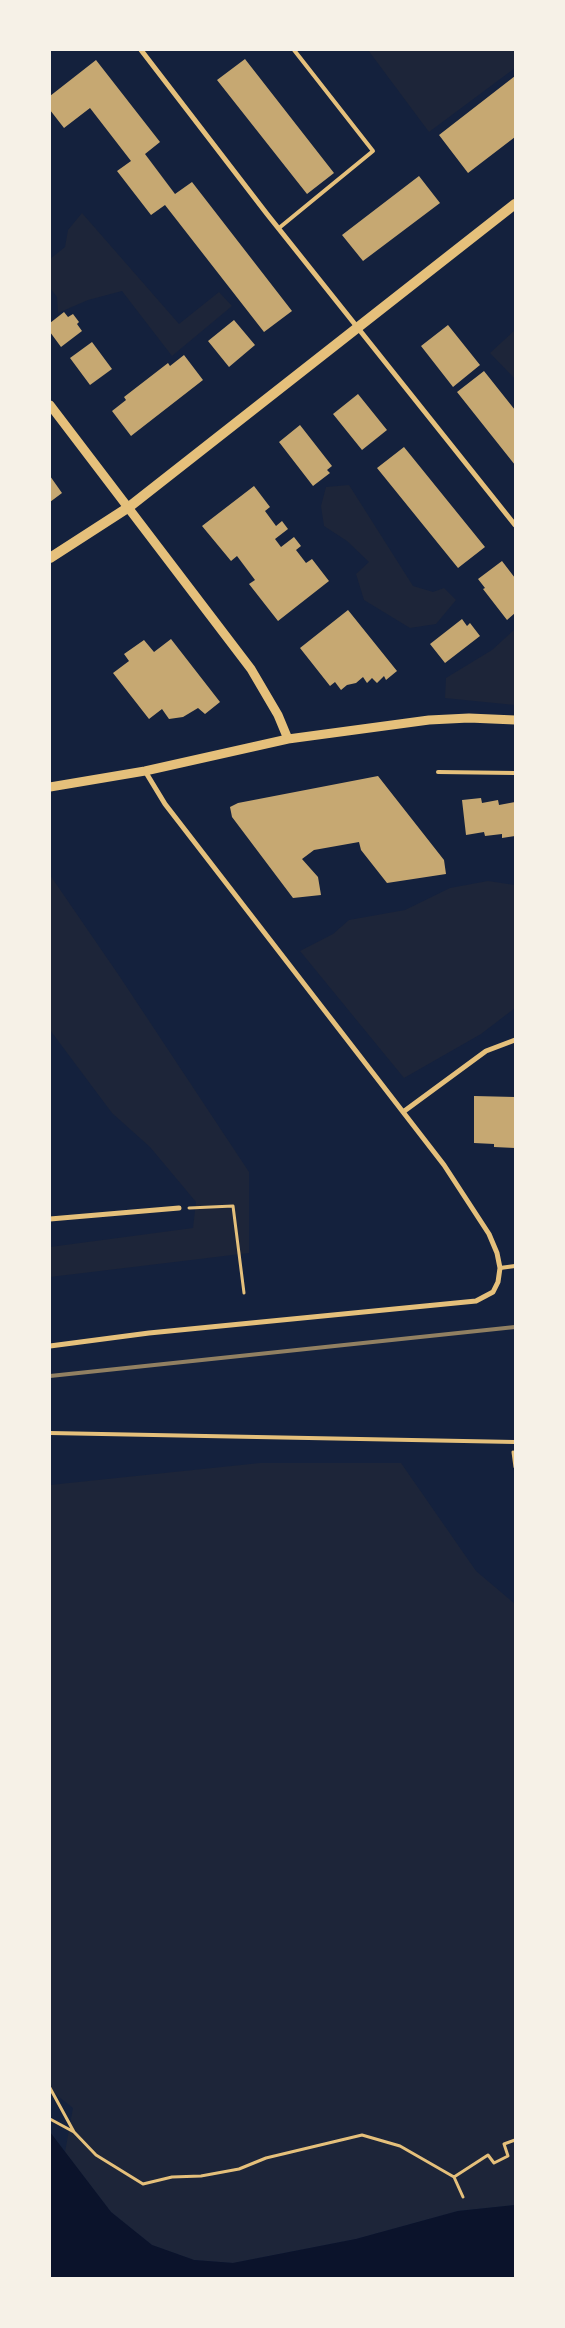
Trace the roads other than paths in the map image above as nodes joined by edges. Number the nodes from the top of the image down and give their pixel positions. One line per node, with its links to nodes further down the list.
1 (141, 50): 4 (street)
2 (294, 50): 4 (lane)
3 (515, 204): 5 (main road)
4 (279, 228): 5 (street)
5 (358, 326): 7 (main road); 8 (street)
6 (50, 405): 7 (street)
7 (128, 507): 9 (main road); 11 (street)
8 (515, 525)
9 (50, 558)
10 (515, 720): 11 (street)
11 (288, 739): 12 (street)
12 (144, 771): 15 (street); 17 (street)
13 (438, 772): 14 (lane)
14 (515, 773)
15 (50, 787)
16 (515, 1040): 17 (street)
17 (403, 1112): 21 (street)
18 (180, 1208): 19 (street)
19 (50, 1219)
20 (515, 1266): 21 (lane)
21 (500, 1268): 22 (street)
22 (50, 1346)
23 (50, 1433): 24 (lane)
24 (513, 1442)

